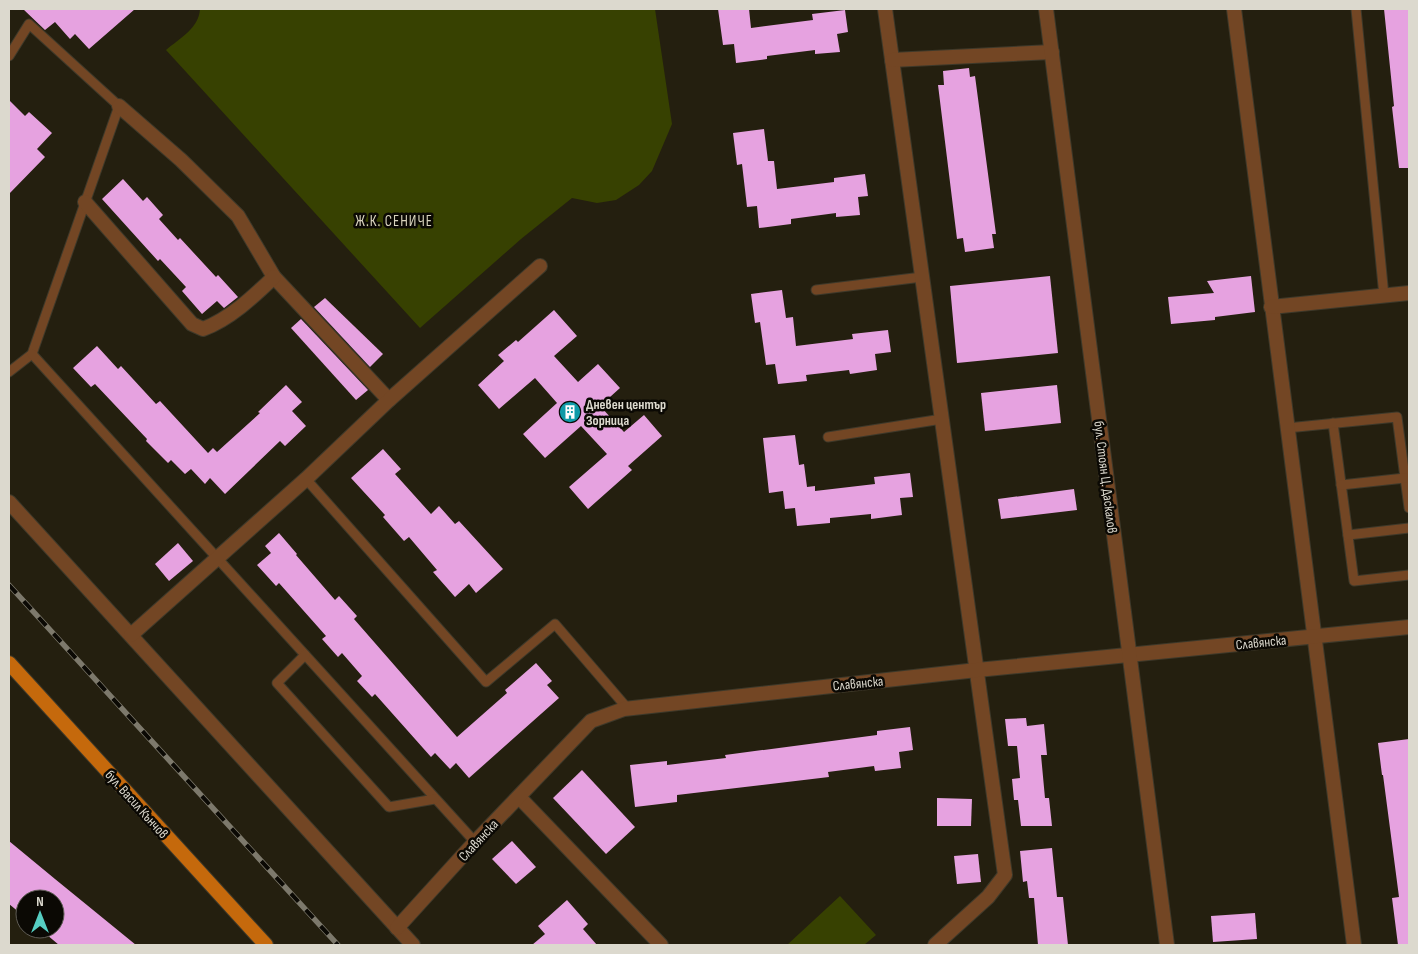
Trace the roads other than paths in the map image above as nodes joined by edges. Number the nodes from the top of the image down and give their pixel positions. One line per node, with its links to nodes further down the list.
1 (885, 9): 7 (street)
2 (1046, 9): 5 (street, бул. Стоян Ц. Даскалов)
3 (1234, 9): 16 (street)
4 (1356, 9): 15 (lane)
5 (1052, 52): 7 (street); 37 (street, бул. Стоян Ц. Даскалов)
6 (9, 56): 8 (lane)
7 (892, 60): 12 (street)
8 (119, 106): 9 (lane); 11 (street)
9 (85, 202): 11 (street); 17 (lane)
10 (540, 266): 19 (street)
11 (274, 277): 19 (street)
12 (922, 277): 13 (lane); 20 (street)
13 (816, 290)
14 (1409, 293): 15 (street)
15 (1384, 296): 16 (street)
16 (1271, 307): 22 (street)
17 (32, 354): 18 (lane); 31 (lane)
18 (9, 372)
19 (389, 400): 25 (street)
20 (942, 419): 23 (lane); 39 (street)
21 (1333, 423): 22 (lane); 24 (lane); 26 (lane)
22 (1286, 428): 35 (street)
23 (828, 437)
24 (1405, 478): 26 (lane); 28 (lane)
25 (306, 479): 31 (street); 40 (lane)
26 (1341, 485): 30 (lane)
27 (9, 502): 34 (street)
28 (1409, 508)
29 (1409, 528): 30 (lane)
30 (1348, 535): 32 (lane)
31 (217, 558): 34 (street); 36 (lane)
32 (1409, 575)
33 (1409, 627): 35 (street, Славянска)
34 (130, 635): 44 (street)
35 (1313, 637): 37 (street, Славянска); 50 (street)
36 (305, 655): 42 (lane); 42 (lane)
37 (1130, 656): 39 (street, Славянска); 49 (street, бул. Стоян Ц. Даскалов)
38 (9, 663): 45 (main road, бул. Васил Кънчов)
39 (977, 670): 40 (street, Славянска); 48 (street)
40 (628, 709): 41 (street, Славянска)
41 (518, 797): 43 (street, Славянска); 47 (street)
42 (435, 798): 43 (lane)
43 (475, 842): 44 (street, Славянска)
44 (397, 928): 46 (street)
45 (266, 945)
46 (413, 945)
47 (661, 945)
48 (935, 945)
49 (1167, 945)
50 (1354, 945)

